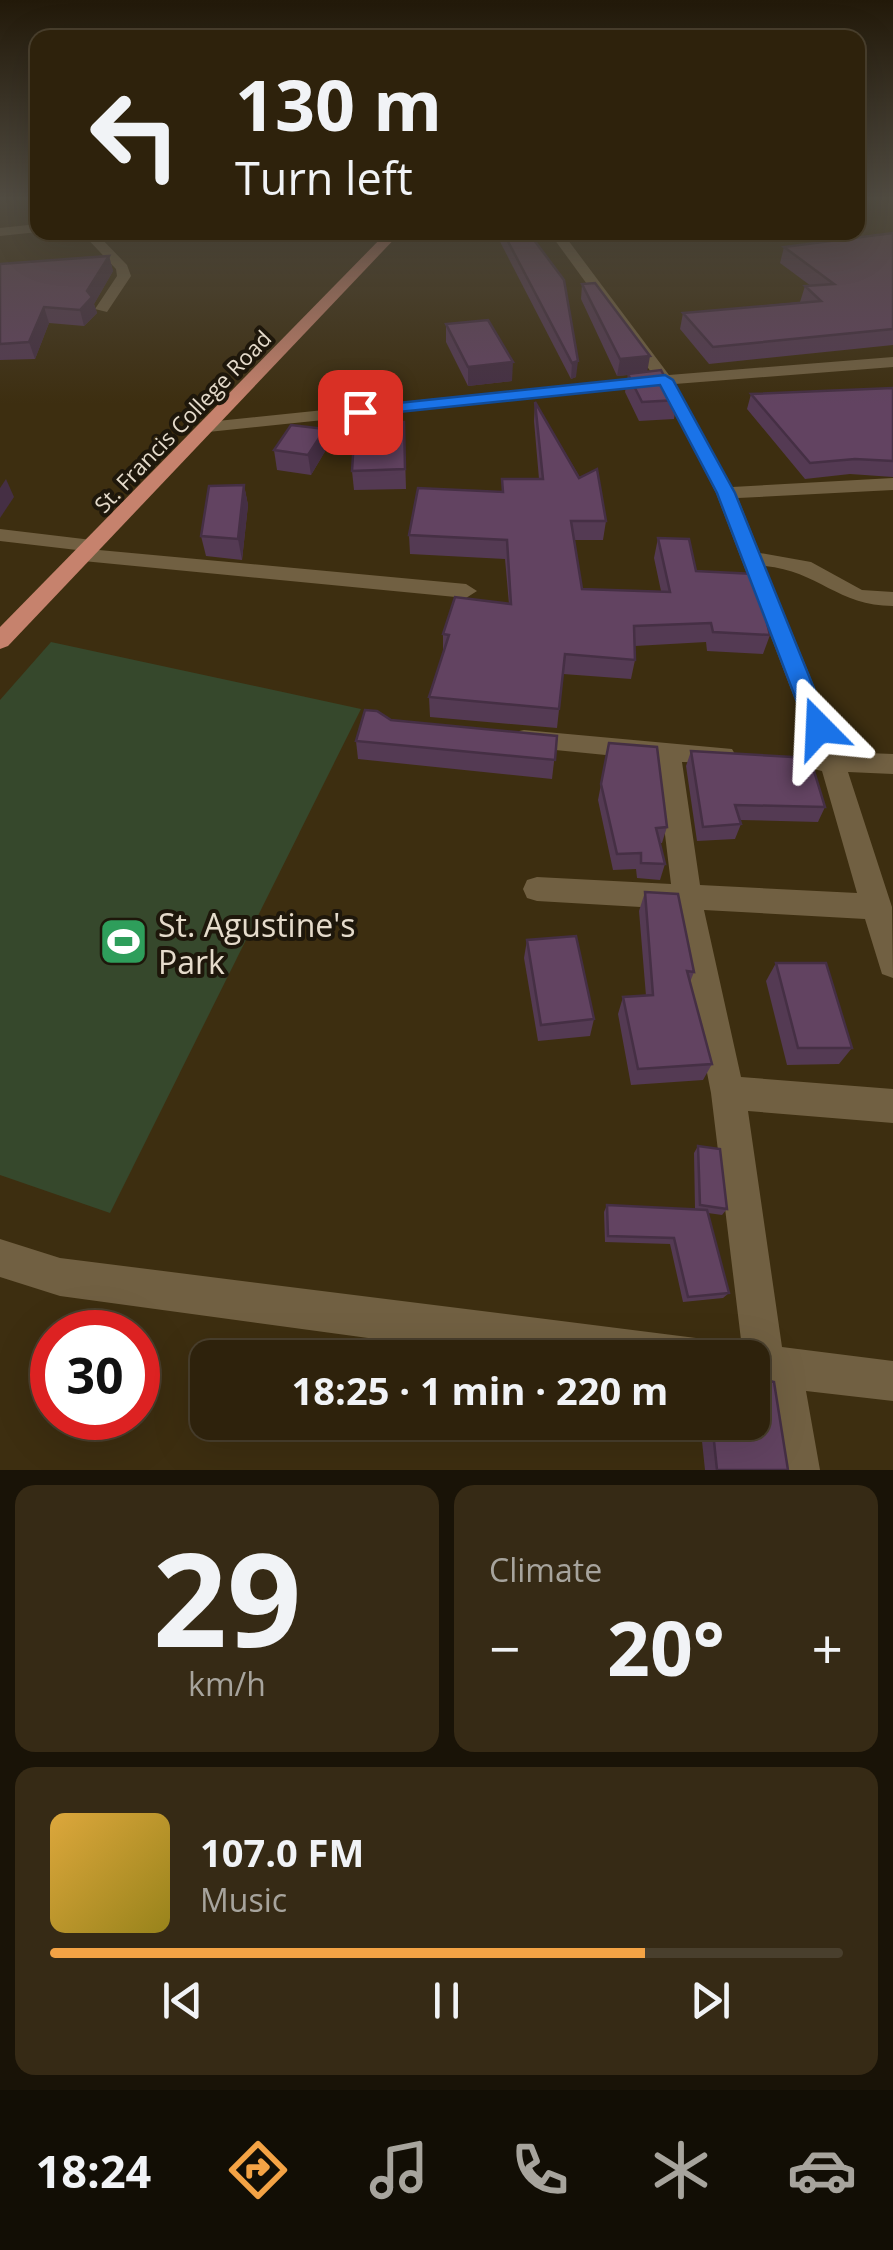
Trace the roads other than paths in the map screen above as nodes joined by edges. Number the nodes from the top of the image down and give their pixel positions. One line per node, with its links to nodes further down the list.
1 (121, 267): 4 (street)
2 (362, 267): 7 (main road, St. Francis College Road)
3 (581, 267): 6 (street)
4 (102, 310)
5 (893, 362): 6 (street)
6 (665, 380): 7 (street); 9 (street)
7 (208, 427): 11 (main road, St. Francis College Road)
8 (893, 484): 9 (street)
9 (726, 493): 12 (street)
10 (0, 535): 11 (street)
11 (88, 550): 13 (street); 15 (main road, St. Francis College Road)
12 (753, 560): 14 (street); 20 (street)
13 (466, 591)
14 (893, 599)
15 (0, 641)
16 (503, 737): 17 (street)
17 (668, 752): 18 (street); 23 (street)
18 (741, 757)
19 (796, 760): 20 (street)
20 (832, 762): 21 (street); 24 (street)
21 (893, 764)
22 (536, 888): 23 (street)
23 (687, 896): 24 (street); 26 (street)
24 (877, 907): 25 (street)
25 (893, 964)
26 (728, 1093): 27 (street); 30 (street)
27 (893, 1106)
28 (0, 1258): 29 (street)
29 (536, 1340)
30 (763, 1340)
31 (770, 1366): 33 (street)
32 (770, 1378): 34 (street)
33 (893, 1381)
34 (798, 1470)

